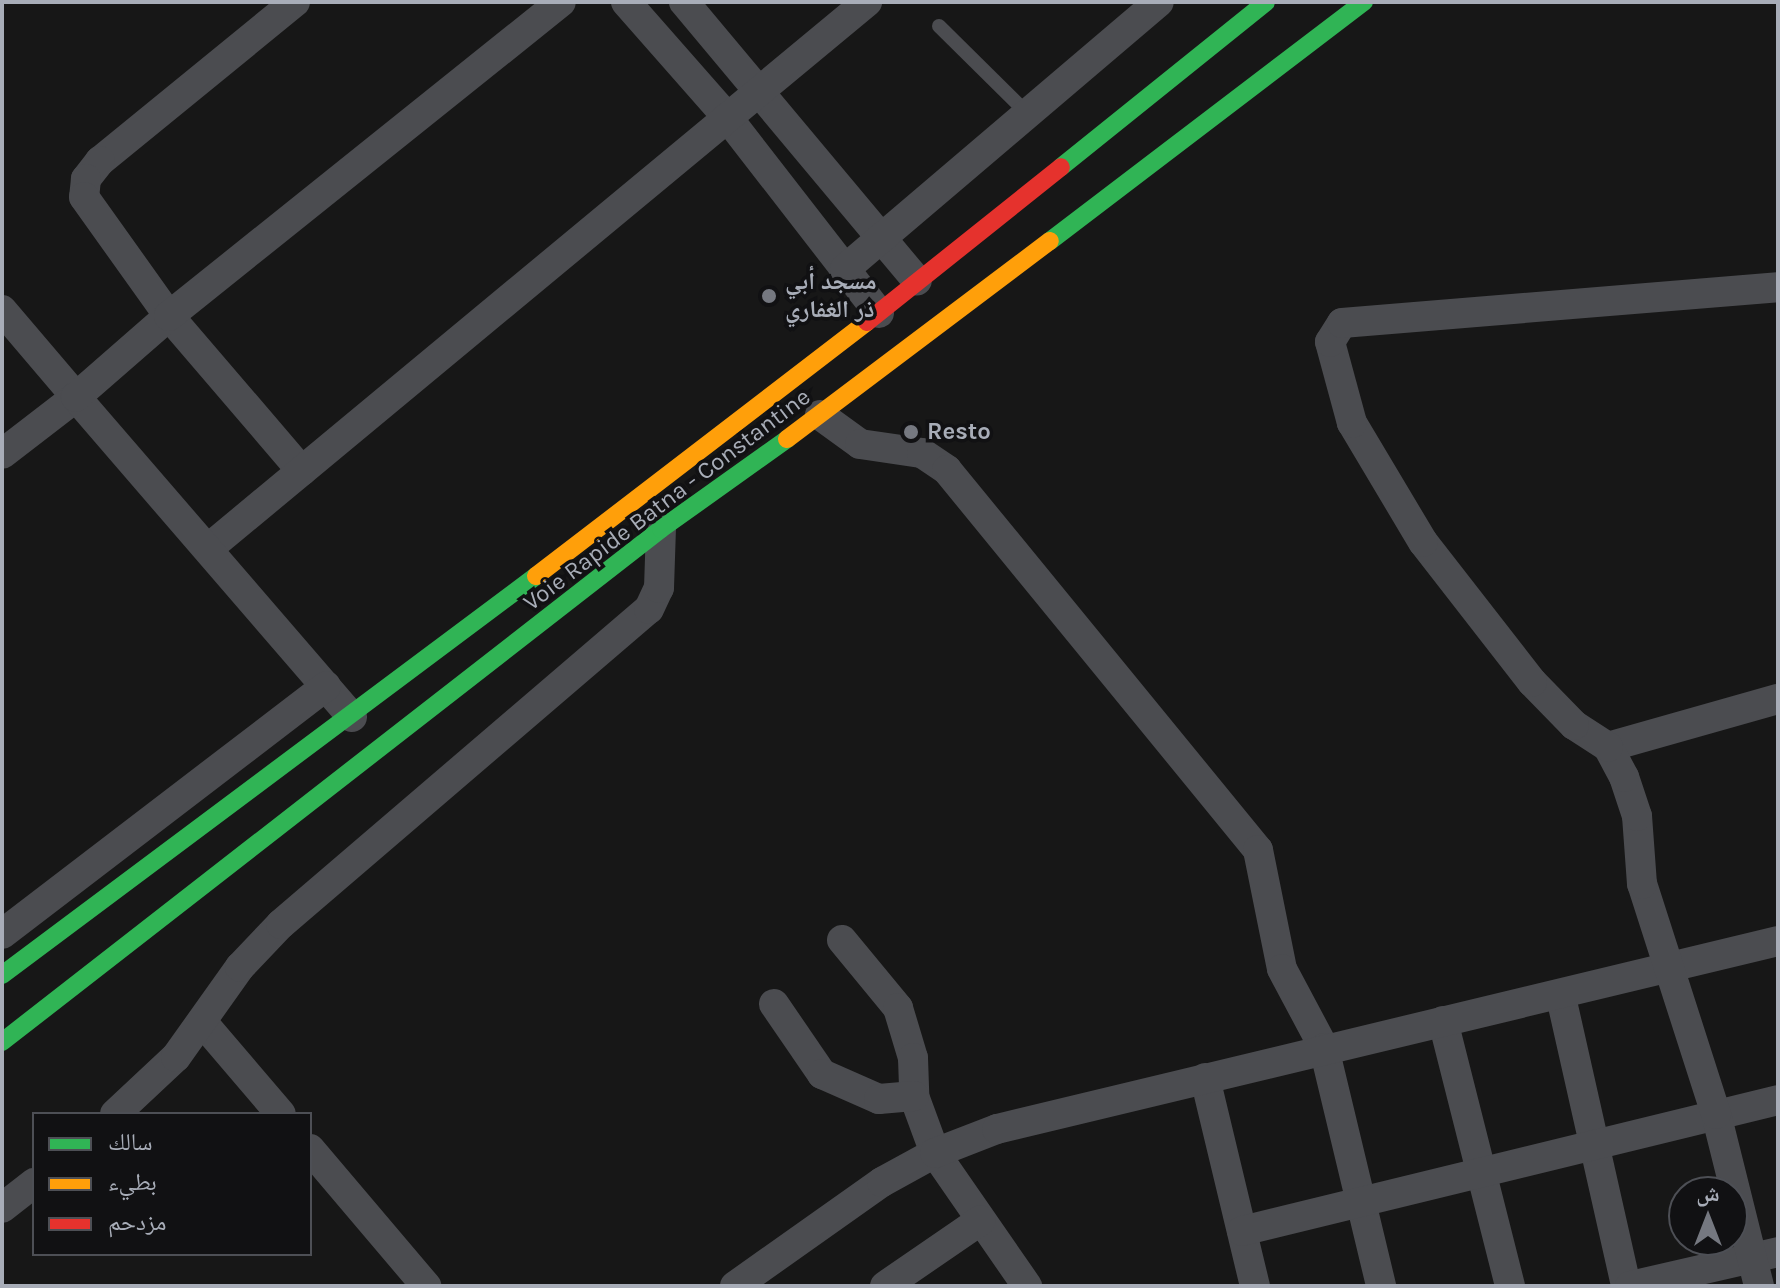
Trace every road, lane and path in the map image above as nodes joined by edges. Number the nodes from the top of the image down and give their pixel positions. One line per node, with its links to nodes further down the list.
1 (295, 2): 19 (street)
2 (561, 2): 19 (street)
3 (626, 2): 12 (street)
4 (684, 2): 10 (street)
5 (867, 2): 10 (street)
6 (1159, 2): 11 (street)
7 (1266, 2): 15 (highway, Voie Rapide Batna - Constantine)
8 (1364, 2): 21 (highway, Voie Rapide Batna - Constantine)
9 (939, 26): 11 (lane)
10 (757, 91): 12 (street); 13 (street)
11 (1028, 114): 13 (street)
12 (727, 117): 14 (street); 23 (street)
13 (880, 240): 14 (street); 15 (street)
14 (845, 269): 18 (street)
15 (917, 281): 18 (highway, Voie Rapide Batna - Constantine)
16 (1778, 287): 29 (street)
17 (2, 310): 20 (street)
18 (879, 313): 28 (highway, Voie Rapide Batna - Constantine)
19 (169, 316): 20 (street); 23 (street)
20 (76, 397): 22 (street); 25 (street)
21 (820, 415): 24 (highway, Voie Rapide Batna - Constantine); 40 (street)
22 (2, 454)
23 (302, 471): 25 (street)
24 (661, 529): 38 (street); 39 (highway, Voie Rapide Batna - Constantine)
25 (210, 547): 26 (street)
26 (326, 686): 28 (street); 30 (street)
27 (1778, 699): 29 (street)
28 (352, 717): 34 (highway, Voie Rapide Batna - Constantine)
29 (1608, 747): 33 (street)
30 (2, 934)
31 (842, 940): 42 (street)
32 (1778, 941): 33 (street)
33 (1667, 968): 35 (street); 46 (street)
34 (2, 975)
35 (1561, 997): 37 (street); 47 (street)
36 (774, 1004): 42 (street)
37 (1443, 1021): 40 (street); 50 (street)
38 (204, 1024): 44 (street); 45 (street)
39 (2, 1042)
40 (1324, 1048): 41 (street); 52 (street)
41 (1205, 1078): 49 (street); 55 (street)
42 (914, 1096): 49 (street)
43 (1778, 1100): 46 (street)
44 (117, 1112)
45 (279, 1112)
46 (1716, 1114): 47 (street); 56 (street)
47 (1594, 1144): 50 (street); 64 (street)
48 (312, 1151): 57 (street)
49 (935, 1153): 54 (street); 58 (street)
50 (1480, 1173): 52 (street); 63 (street)
51 (32, 1185): 53 (street)
52 (1360, 1202): 55 (street); 62 (street)
53 (2, 1208)
54 (981, 1220): 59 (street); 60 (street)
55 (1242, 1231): 61 (street)
56 (1763, 1265): 64 (street)
57 (426, 1286)
58 (735, 1286)
59 (885, 1286)
60 (1027, 1286)
61 (1255, 1286)
62 (1381, 1286)
63 (1510, 1286)
64 (1628, 1286)

